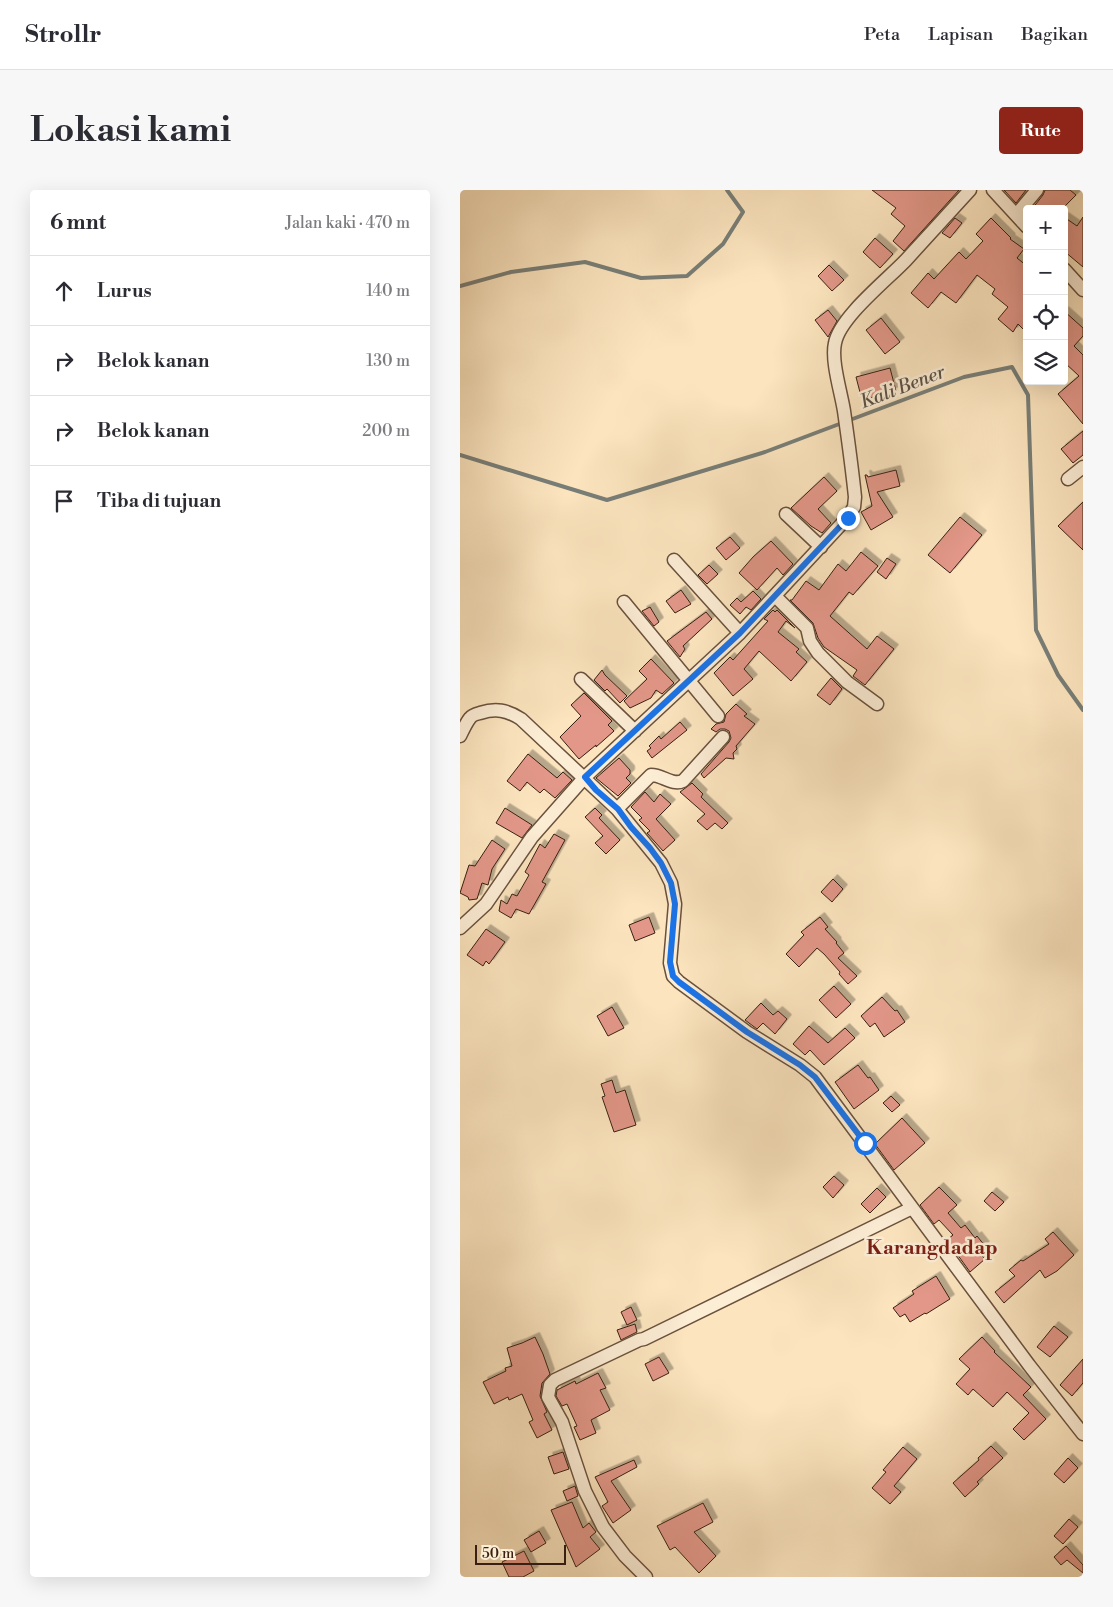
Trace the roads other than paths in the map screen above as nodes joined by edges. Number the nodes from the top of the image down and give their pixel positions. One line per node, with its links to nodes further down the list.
1 (970, 190): 11 (street)
2 (993, 190): 4 (street)
3 (1037, 190): 4 (street)
4 (1016, 215): 5 (street)
5 (1023, 223)
6 (1068, 273): 7 (street)
7 (1083, 290)
8 (1083, 467): 9 (street)
9 (1068, 479)
10 (786, 514): 11 (street)
11 (821, 547): 13 (street)
12 (674, 560): 15 (street)
13 (775, 596): 15 (street); 18 (street)
14 (624, 602): 17 (street)
15 (740, 633): 17 (street)
16 (580, 679): 20 (street)
17 (690, 681): 19 (street); 20 (street)
18 (877, 704)
19 (718, 716)
20 (636, 732): 23 (street)
21 (460, 736): 23 (street)
22 (723, 737): 24 (street)
23 (585, 777): 24 (street); 25 (street)
24 (618, 809): 26 (street)
25 (460, 928)
26 (912, 1208): 27 (street); 28 (street)
27 (1083, 1434)
28 (646, 1577)

